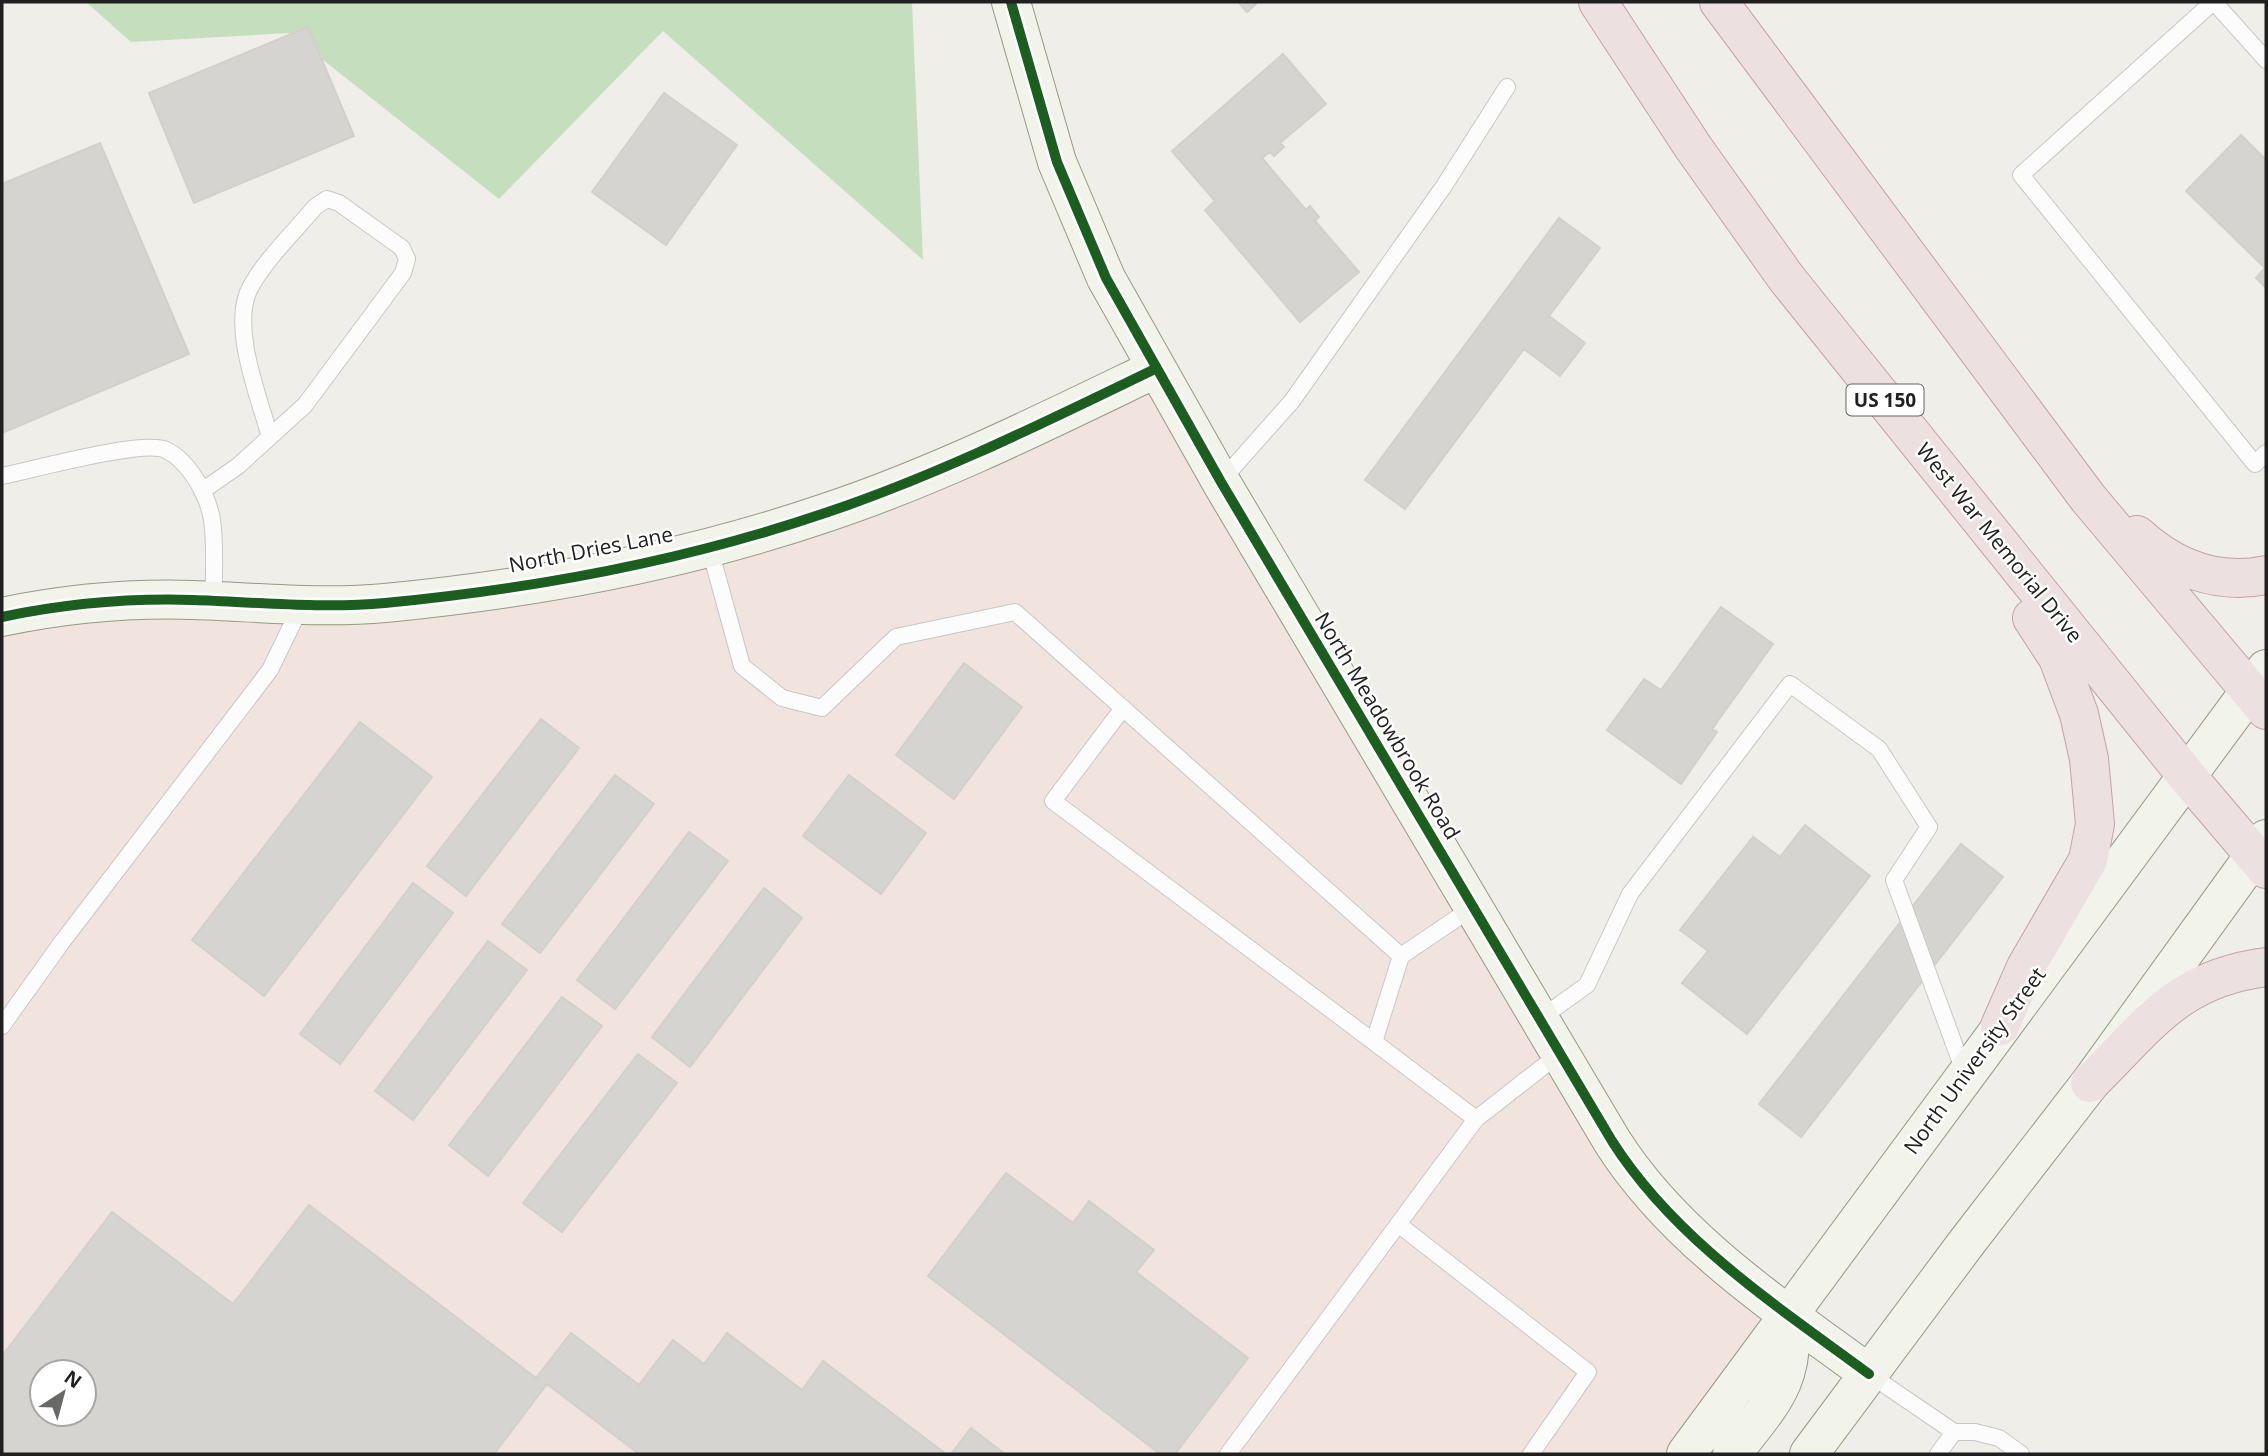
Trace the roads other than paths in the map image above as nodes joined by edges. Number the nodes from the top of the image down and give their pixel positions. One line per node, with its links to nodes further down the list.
1 (1011, 2): 8 (street, North Meadowbrook Road)
2 (1598, 2): 7 (highway, West War Memorial Drive / US 150)
3 (1719, 2): 14 (highway)
4 (2213, 2): 5 (lane); 10 (lane)
5 (2266, 60)
6 (1507, 87): 12 (lane)
7 (1787, 279): 22 (highway, West War Memorial Drive / US 150); 29 (highway)
8 (1155, 369): 12 (street, North Meadowbrook Road); 15 (street, North Dries Lane)
9 (270, 437): 9 (lane); 13 (lane)
10 (2266, 453)
11 (2, 476): 13 (lane)
12 (1221, 482): 24 (street, North Meadowbrook Road)
13 (202, 491): 17 (lane)
14 (2088, 498): 16 (highway); 20 (highway)
15 (709, 546): 18 (street, North Dries Lane); 21 (lane)
16 (2266, 575)
17 (214, 601): 18 (street, North Dries Lane); 19 (street, North Dries Lane)
18 (302, 604): 28 (lane)
19 (2, 617)
20 (2261, 690): 22 (street, North University Street)
21 (1123, 708): 25 (lane); 30 (lane)
22 (2186, 775): 23 (highway, West War Memorial Drive / US 150); 29 (street, North University Street)
23 (2262, 854): 33 (street)
24 (1472, 908): 25 (lane); 27 (street, North Meadowbrook Road)
25 (1401, 956): 30 (lane)
26 (2266, 967): 33 (highway)
27 (1538, 1020): 31 (street, North Meadowbrook Road); 32 (lane)
28 (2, 1026)
29 (2000, 1026): 32 (street, North University Street)
30 (1374, 1042): 34 (lane)
31 (1558, 1055): 34 (lane); 36 (street, North Meadowbrook Road)
32 (1965, 1074): 36 (street, North University Street)
33 (2090, 1083): 37 (street)
34 (1476, 1119): 35 (lane)
35 (1398, 1224): 40 (lane); 41 (lane)
36 (1788, 1315): 37 (street, North Meadowbrook Road); 42 (street, North University Street); 43 (street)
37 (1869, 1374): 38 (lane); 44 (street)
38 (1954, 1432): 39 (lane); 45 (lane)
39 (1999, 1438): 46 (lane); 47 (lane)
40 (1228, 1454)
41 (1531, 1454)
42 (1686, 1454)
43 (1732, 1454)
44 (1809, 1454)
45 (1938, 1454)
46 (2010, 1454)
47 (2021, 1454)

